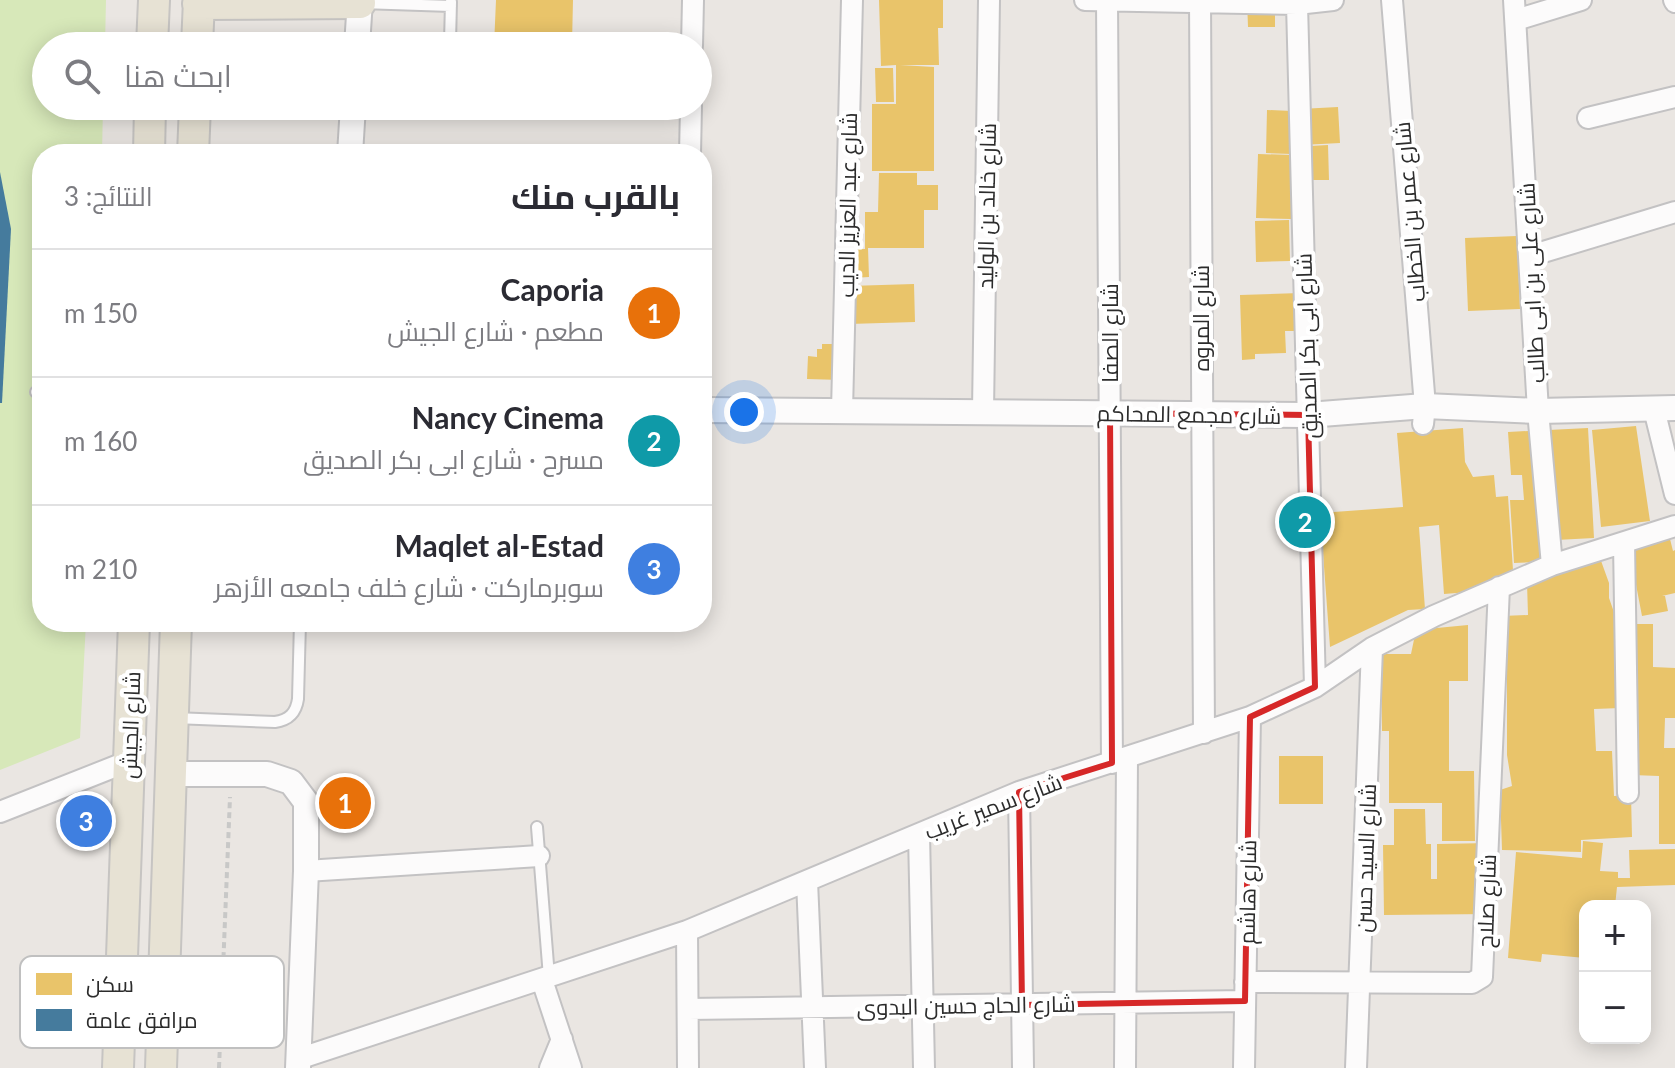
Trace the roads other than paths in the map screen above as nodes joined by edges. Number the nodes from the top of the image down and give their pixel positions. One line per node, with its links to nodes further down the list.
1 (154, 0): 18 (main road)
2 (693, 0): 22 (street)
3 (852, 0): 37 (street, شارع عبد العزيز الديب)
4 (989, 0): 38 (street, شارع خالد بن الوليد)
5 (1085, 0): 6 (street)
6 (1107, 0): 10 (street); 40 (street, شارع الصفا)
7 (1333, 0): 16 (street)
8 (1392, 0): 43 (street, شارع عمر بن الخطاب)
9 (1581, 0): 17 (street)
10 (1200, 1): 14 (street); 41 (street, شارع المروه)
11 (198, 2): 12 (main road); 19 (main road)
12 (328, 2): 13 (main road)
13 (360, 2): 15 (lane); 20 (street)
14 (1272, 2): 16 (street)
15 (451, 3): 21 (lane)
16 (1297, 4): 42 (street, شارع ابى بكر الصديق)
17 (1515, 10): 34 (street, شارع على بن ابى طالب)
18 (153, 32)
19 (197, 32)
20 (358, 32)
21 (450, 32)
22 (692, 32)
23 (1675, 97): 24 (street)
24 (1588, 118)
25 (150, 120): 29 (main road)
26 (194, 120): 30 (main road)
27 (352, 120): 31 (street)
28 (691, 120): 32 (street)
29 (149, 144)
30 (193, 144)
31 (351, 144)
32 (690, 144)
33 (1675, 212): 34 (street)
34 (1530, 256): 39 (street, شارع على بن ابى طالب)
35 (1665, 409): 39 (street, شارع مجمع المحاكم); 44 (street)
36 (712, 410): 37 (street, شارع مجمع المحاكم)
37 (842, 411): 38 (street, شارع مجمع المحاكم)
38 (983, 411): 40 (street, شارع مجمع المحاكم)
39 (1538, 411): 43 (street, شارع مجمع المحاكم); 47 (street, شارع على بن ابى طالب)
40 (1110, 413): 41 (street, شارع مجمع المحاكم); 57 (street, شارع الصفا)
41 (1200, 414): 42 (street, شارع مجمع المحاكم); 56 (street, شارع المروه)
42 (1308, 415): 43 (street, شارع مجمع المحاكم); 53 (street, شارع ابى بكر الصديق)
43 (1424, 415)
44 (1675, 494)
45 (1675, 526): 46 (street, شارع سمير غريب)
46 (1624, 543): 47 (street, شارع سمير غريب); 61 (street)
47 (1552, 565): 48 (street, شارع سمير غريب)
48 (1499, 587): 52 (street, شارع سمير غريب); 72 (street, شارع صلاح)
49 (134, 632): 58 (main road, شارع الجيش)
50 (176, 632): 55 (main road, شارع الجيش)
51 (300, 632): 55 (lane)
52 (1372, 648): 53 (street, شارع سمير غريب); 72 (street, شارع السيد حسن)
53 (1315, 687): 54 (street, شارع سمير غريب)
54 (1250, 717): 56 (street, شارع سمير غريب); 73 (street, شارع هاشم)
55 (173, 718): 59 (main road, شارع الجيش)
56 (1204, 733): 57 (street, شارع سمير غريب)
57 (1119, 760): 60 (street, شارع سمير غريب); 74 (street, شارع الصفا)
58 (129, 761): 62 (street); 69 (main road, شارع الجيش)
59 (171, 774): 66 (street, شارع الجيش); 70 (main road, شارع الجيش)
60 (1019, 792): 64 (street, شارع سمير غريب); 75 (street)
61 (1628, 793)
62 (0, 812)
63 (537, 827): 65 (lane)
64 (919, 834): 67 (street, شارع سمير غريب); 76 (street)
65 (539, 856): 66 (street); 71 (lane)
66 (306, 871): 82 (street, شارع الجيش)
67 (807, 881): 68 (street, شارع سمير غريب); 77 (street)
68 (687, 931): 71 (street, شارع سمير غريب); 78 (street)
69 (122, 956)
70 (165, 956)
71 (546, 978): 79 (street); 82 (street, شارع سمير غريب)
72 (1361, 983): 73 (street, شارع صلاح); 93 (street, شارع السيد حسن)
73 (1245, 991): 74 (street, شارع الحاج حسين البدوى); 92 (street, شارع هاشم)
74 (1125, 1003): 75 (street, شارع الحاج حسين البدوى); 91 (street, شارع الصفا)
75 (1022, 1005): 76 (street, شارع الحاج حسين البدوى); 90 (street)
76 (923, 1006): 77 (street, شارع الحاج حسين البدوى); 89 (street)
77 (812, 1008): 78 (street, شارع الحاج حسين البدوى); 88 (street)
78 (688, 1009): 87 (street)
79 (562, 1039): 85 (street); 86 (street)
80 (119, 1048): 83 (main road, شارع الجيش)
81 (162, 1048): 84 (main road, شارع الجيش)
82 (298, 1064)
83 (118, 1068)
84 (161, 1068)
85 (550, 1068)
86 (571, 1068)
87 (688, 1068)
88 (815, 1068)
89 (924, 1068)
90 (1023, 1068)
91 (1125, 1068)
92 (1244, 1068)
93 (1356, 1068)

